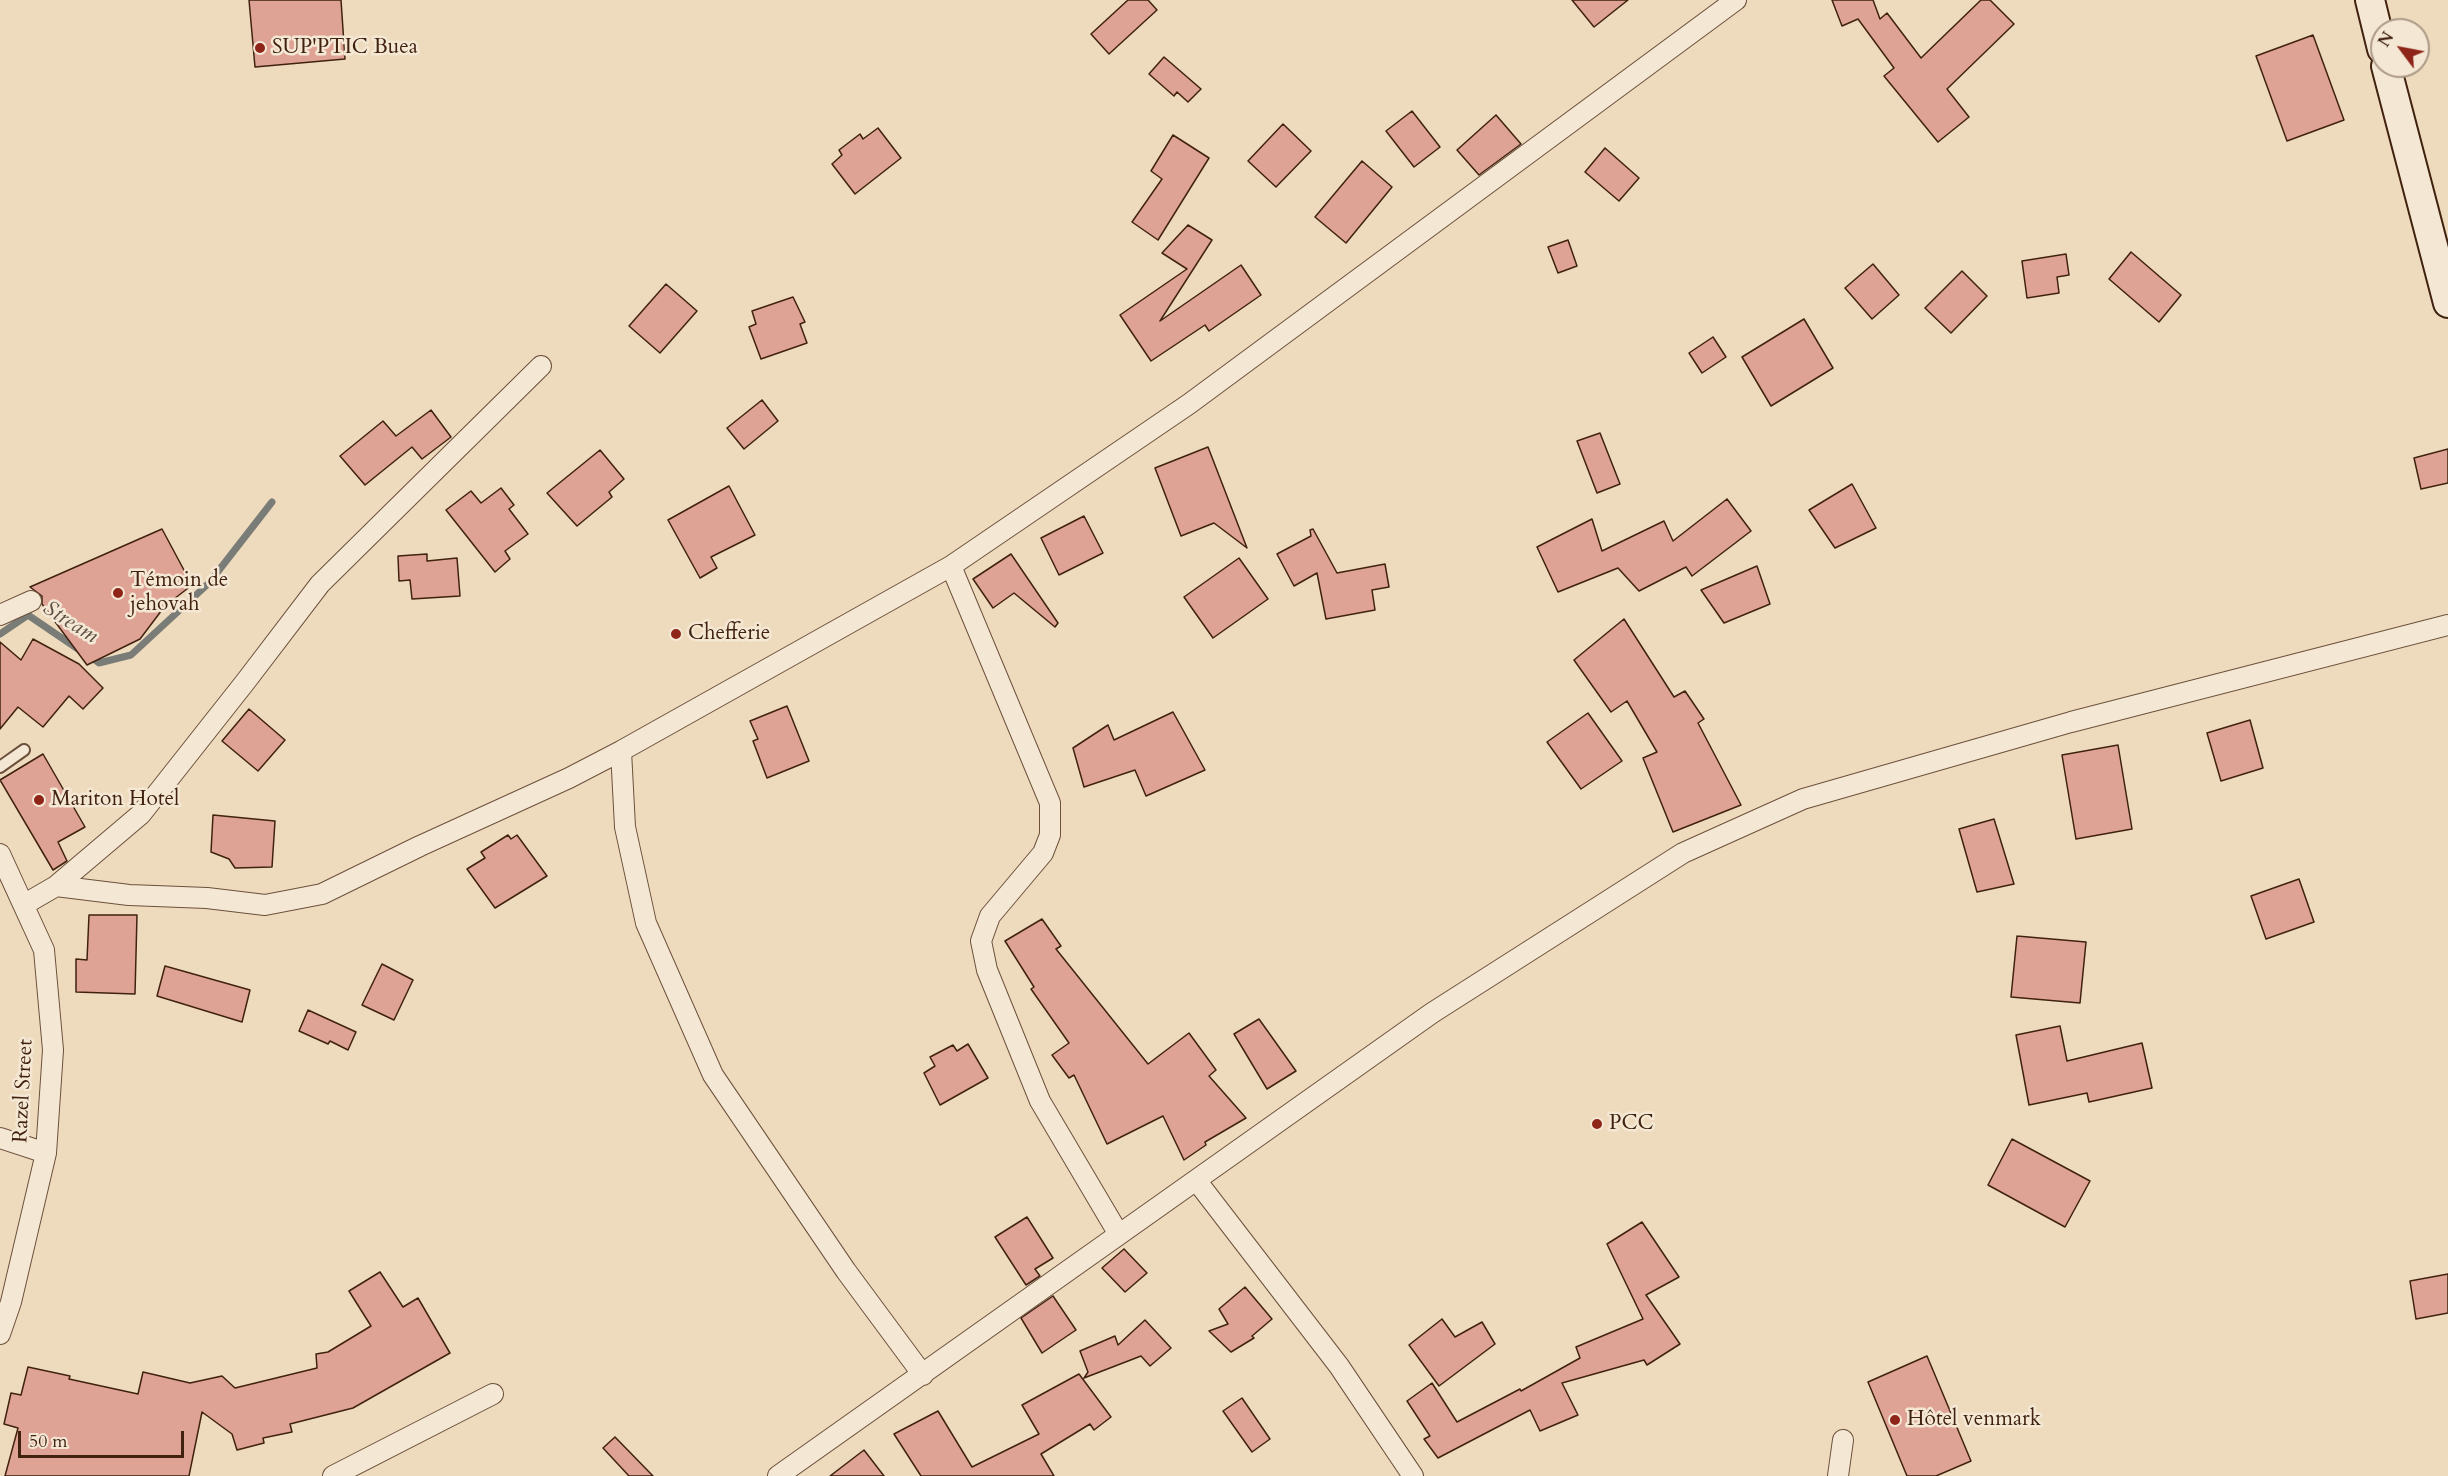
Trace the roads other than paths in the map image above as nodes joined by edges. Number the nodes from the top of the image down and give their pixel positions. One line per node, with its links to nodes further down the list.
1 (1736, 0): 7 (street)
2 (2370, 0): 3 (street)
3 (2374, 18)
4 (2389, 78): 5 (street)
5 (2448, 303)
6 (541, 366): 15 (street)
7 (951, 566): 12 (street); 20 (street)
8 (31, 601): 9 (street)
9 (0, 615)
10 (2448, 625): 19 (street)
11 (24, 750): 13 (lane)
12 (621, 752): 15 (street); 22 (street)
13 (0, 767)
14 (0, 854): 16 (street, Razel Street)
15 (56, 886): 16 (street)
16 (25, 903): 18 (street, Razel Street)
17 (0, 1138): 18 (street)
18 (46, 1153): 21 (street, Razel Street)
19 (1196, 1180): 20 (street); 27 (street)
20 (1118, 1233): 22 (street)
21 (0, 1334)
22 (923, 1375): 26 (street)
23 (493, 1394): 25 (street)
24 (1843, 1440): 28 (street)
25 (333, 1476)
26 (778, 1476)
27 (1413, 1476)
28 (1838, 1476)

